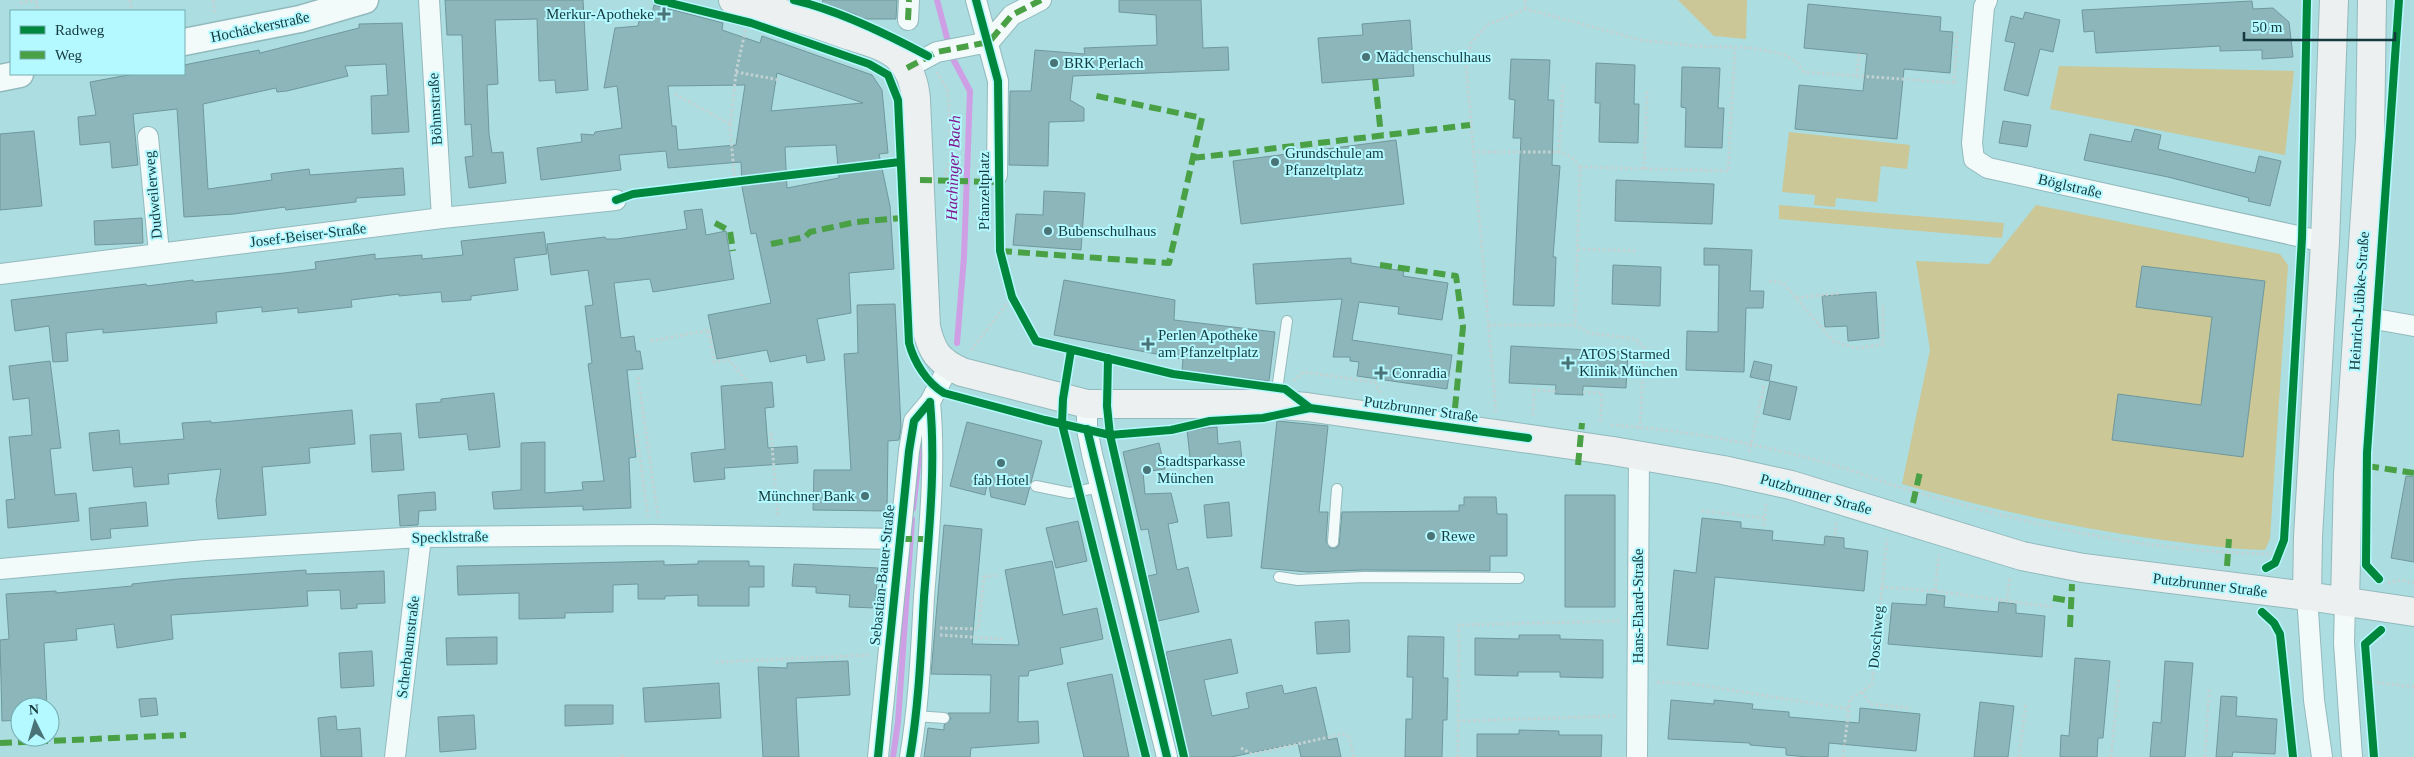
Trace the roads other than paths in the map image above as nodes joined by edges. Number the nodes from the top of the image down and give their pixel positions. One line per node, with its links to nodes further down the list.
1 (365, 0): 11 (street, Hochäckerstraße)
2 (429, 0): 19 (street, Böhmstraße)
3 (733, 0): 13 (main road)
4 (909, 0): 10 (street)
5 (976, 0): 12 (street, Pfanzeltplatz)
6 (1041, 0): 12 (street)
7 (1987, 0): 20 (street, Böglstraße)
8 (2334, 0): 20 (main road)
9 (2372, 0): 23 (main road, Heinrich-Lübke-Straße)
10 (908, 20)
11 (185, 42)
12 (988, 42): 13 (street); 17 (street, Pfanzeltplatz)
13 (907, 68): 26 (main road)
14 (15, 75): 15 (street)
15 (0, 78)
16 (148, 137): 21 (street, Dudweilerweg)
17 (998, 175)
18 (616, 200): 19 (street, Josef-Beiser-Straße)
19 (442, 218): 21 (street, Josef-Beiser-Straße)
20 (2325, 242): 40 (main road)
21 (159, 253): 22 (street, Josef-Beiser-Straße)
22 (0, 274)
23 (2358, 316): 25 (street); 41 (main road, Heinrich-Lübke-Straße)
24 (1287, 321): 29 (lane)
25 (2414, 326)
26 (949, 366): 27 (street, Sebastian-Bauer-Straße); 28 (main road, Putzbrunner Straße)
27 (930, 402): 35 (street, Sebastian-Bauer-Straße); 43 (street)
28 (1087, 404): 29 (main road, Putzbrunner Straße); 32 (street)
29 (1268, 404): 30 (main road, Putzbrunner Straße)
30 (1640, 455): 40 (main road, Putzbrunner Straße); 49 (street, Hans-Ehard-Straße)
31 (1036, 486): 32 (lane)
32 (1100, 487): 48 (street)
33 (1337, 489): 36 (lane)
34 (421, 537): 35 (street, Specklstraße); 37 (street, Specklstraße); 45 (street, Scherbaumstraße)
35 (900, 539): 46 (street, Sebastian-Bauer-Straße)
36 (1333, 542)
37 (0, 569)
38 (1279, 577): 39 (lane)
39 (1519, 578)
40 (2307, 596): 41 (main road, Putzbrunner Straße); 50 (street)
41 (2345, 602): 42 (main road, Putzbrunner Straße); 51 (street)
42 (2414, 612)
43 (915, 716): 44 (lane); 47 (street)
44 (944, 718)
45 (395, 757)
46 (878, 757)
47 (910, 757)
48 (1166, 757)
49 (1637, 757)
50 (2322, 757)
51 (2352, 757)

